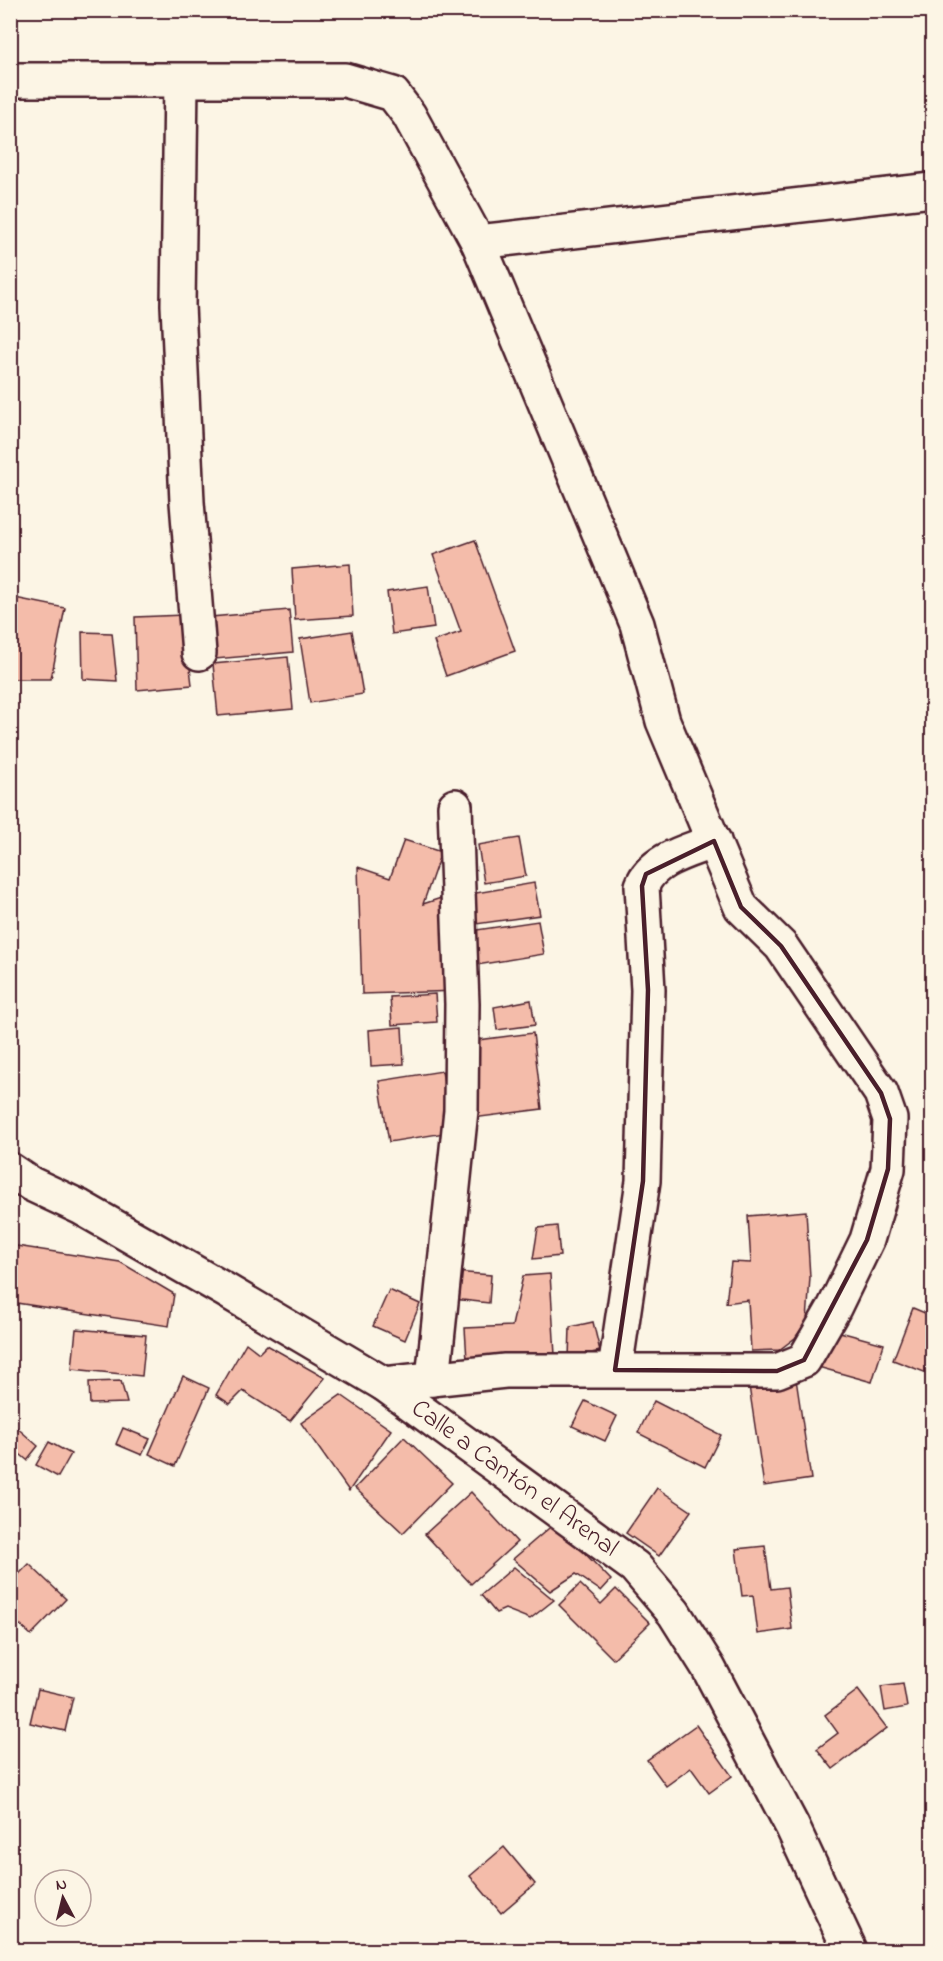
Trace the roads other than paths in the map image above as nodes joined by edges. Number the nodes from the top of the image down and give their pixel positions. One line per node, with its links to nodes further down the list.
1 (10, 80): 2 (street)
2 (181, 81): 4 (street); 5 (street)
3 (933, 190): 4 (street)
4 (478, 242): 7 (street)
5 (199, 653)
6 (455, 806): 10 (street)
7 (714, 841): 9 (street); 9 (street)
8 (17, 1180): 11 (street, Calle a Cantón el Arenal)
9 (615, 1370): 10 (street)
10 (434, 1379): 11 (street)
11 (384, 1384): 12 (street, Calle a Cantón el Arenal)
12 (850, 1950)

